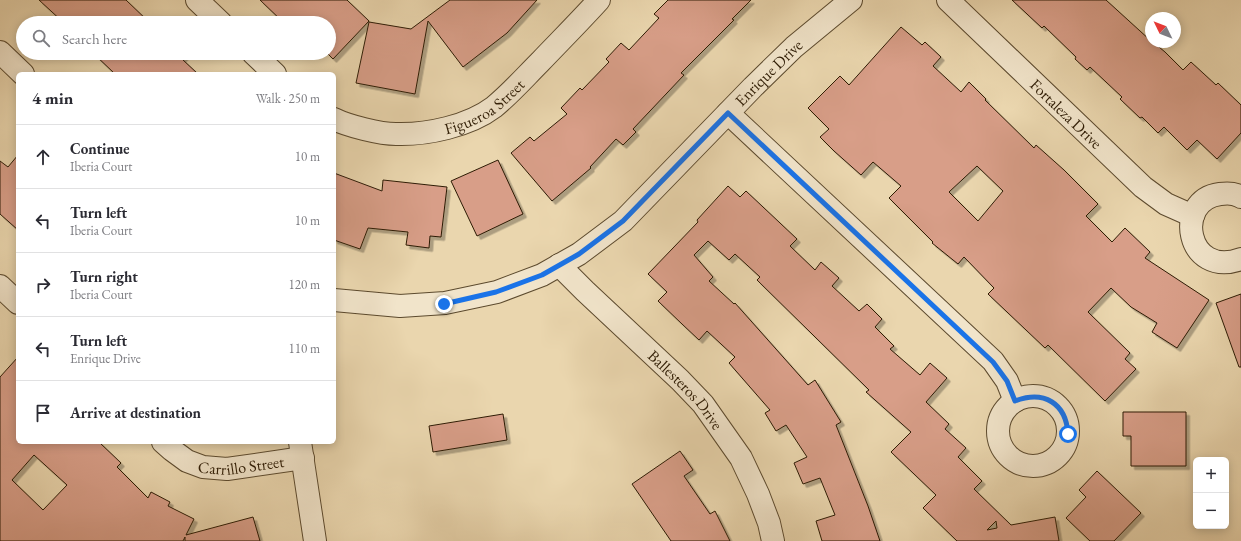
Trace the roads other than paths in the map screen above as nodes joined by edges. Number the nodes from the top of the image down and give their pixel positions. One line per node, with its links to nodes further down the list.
1 (197, 0): 5 (street)
2 (599, 0): 11 (street, Figueroa Street)
3 (851, 0): 10 (street, Enrique Drive)
4 (948, 0): 13 (street, Fortaleza Drive)
5 (214, 16)
6 (0, 52): 8 (street)
7 (260, 60): 9 (street)
8 (21, 72)
9 (273, 72)
10 (728, 113): 15 (street, Enrique Drive); 19 (street)
11 (336, 120)
12 (1241, 197): 13 (street)
13 (1193, 216): 14 (street)
14 (1241, 259)
15 (559, 265): 17 (street, Enrique Drive); 23 (street, Ballesteros Drive)
16 (0, 286): 18 (street)
17 (336, 300)
18 (16, 302)
19 (1015, 401)
20 (165, 444): 21 (street, Carrillo Street)
21 (302, 450): 22 (street)
22 (315, 541)
23 (773, 541)

